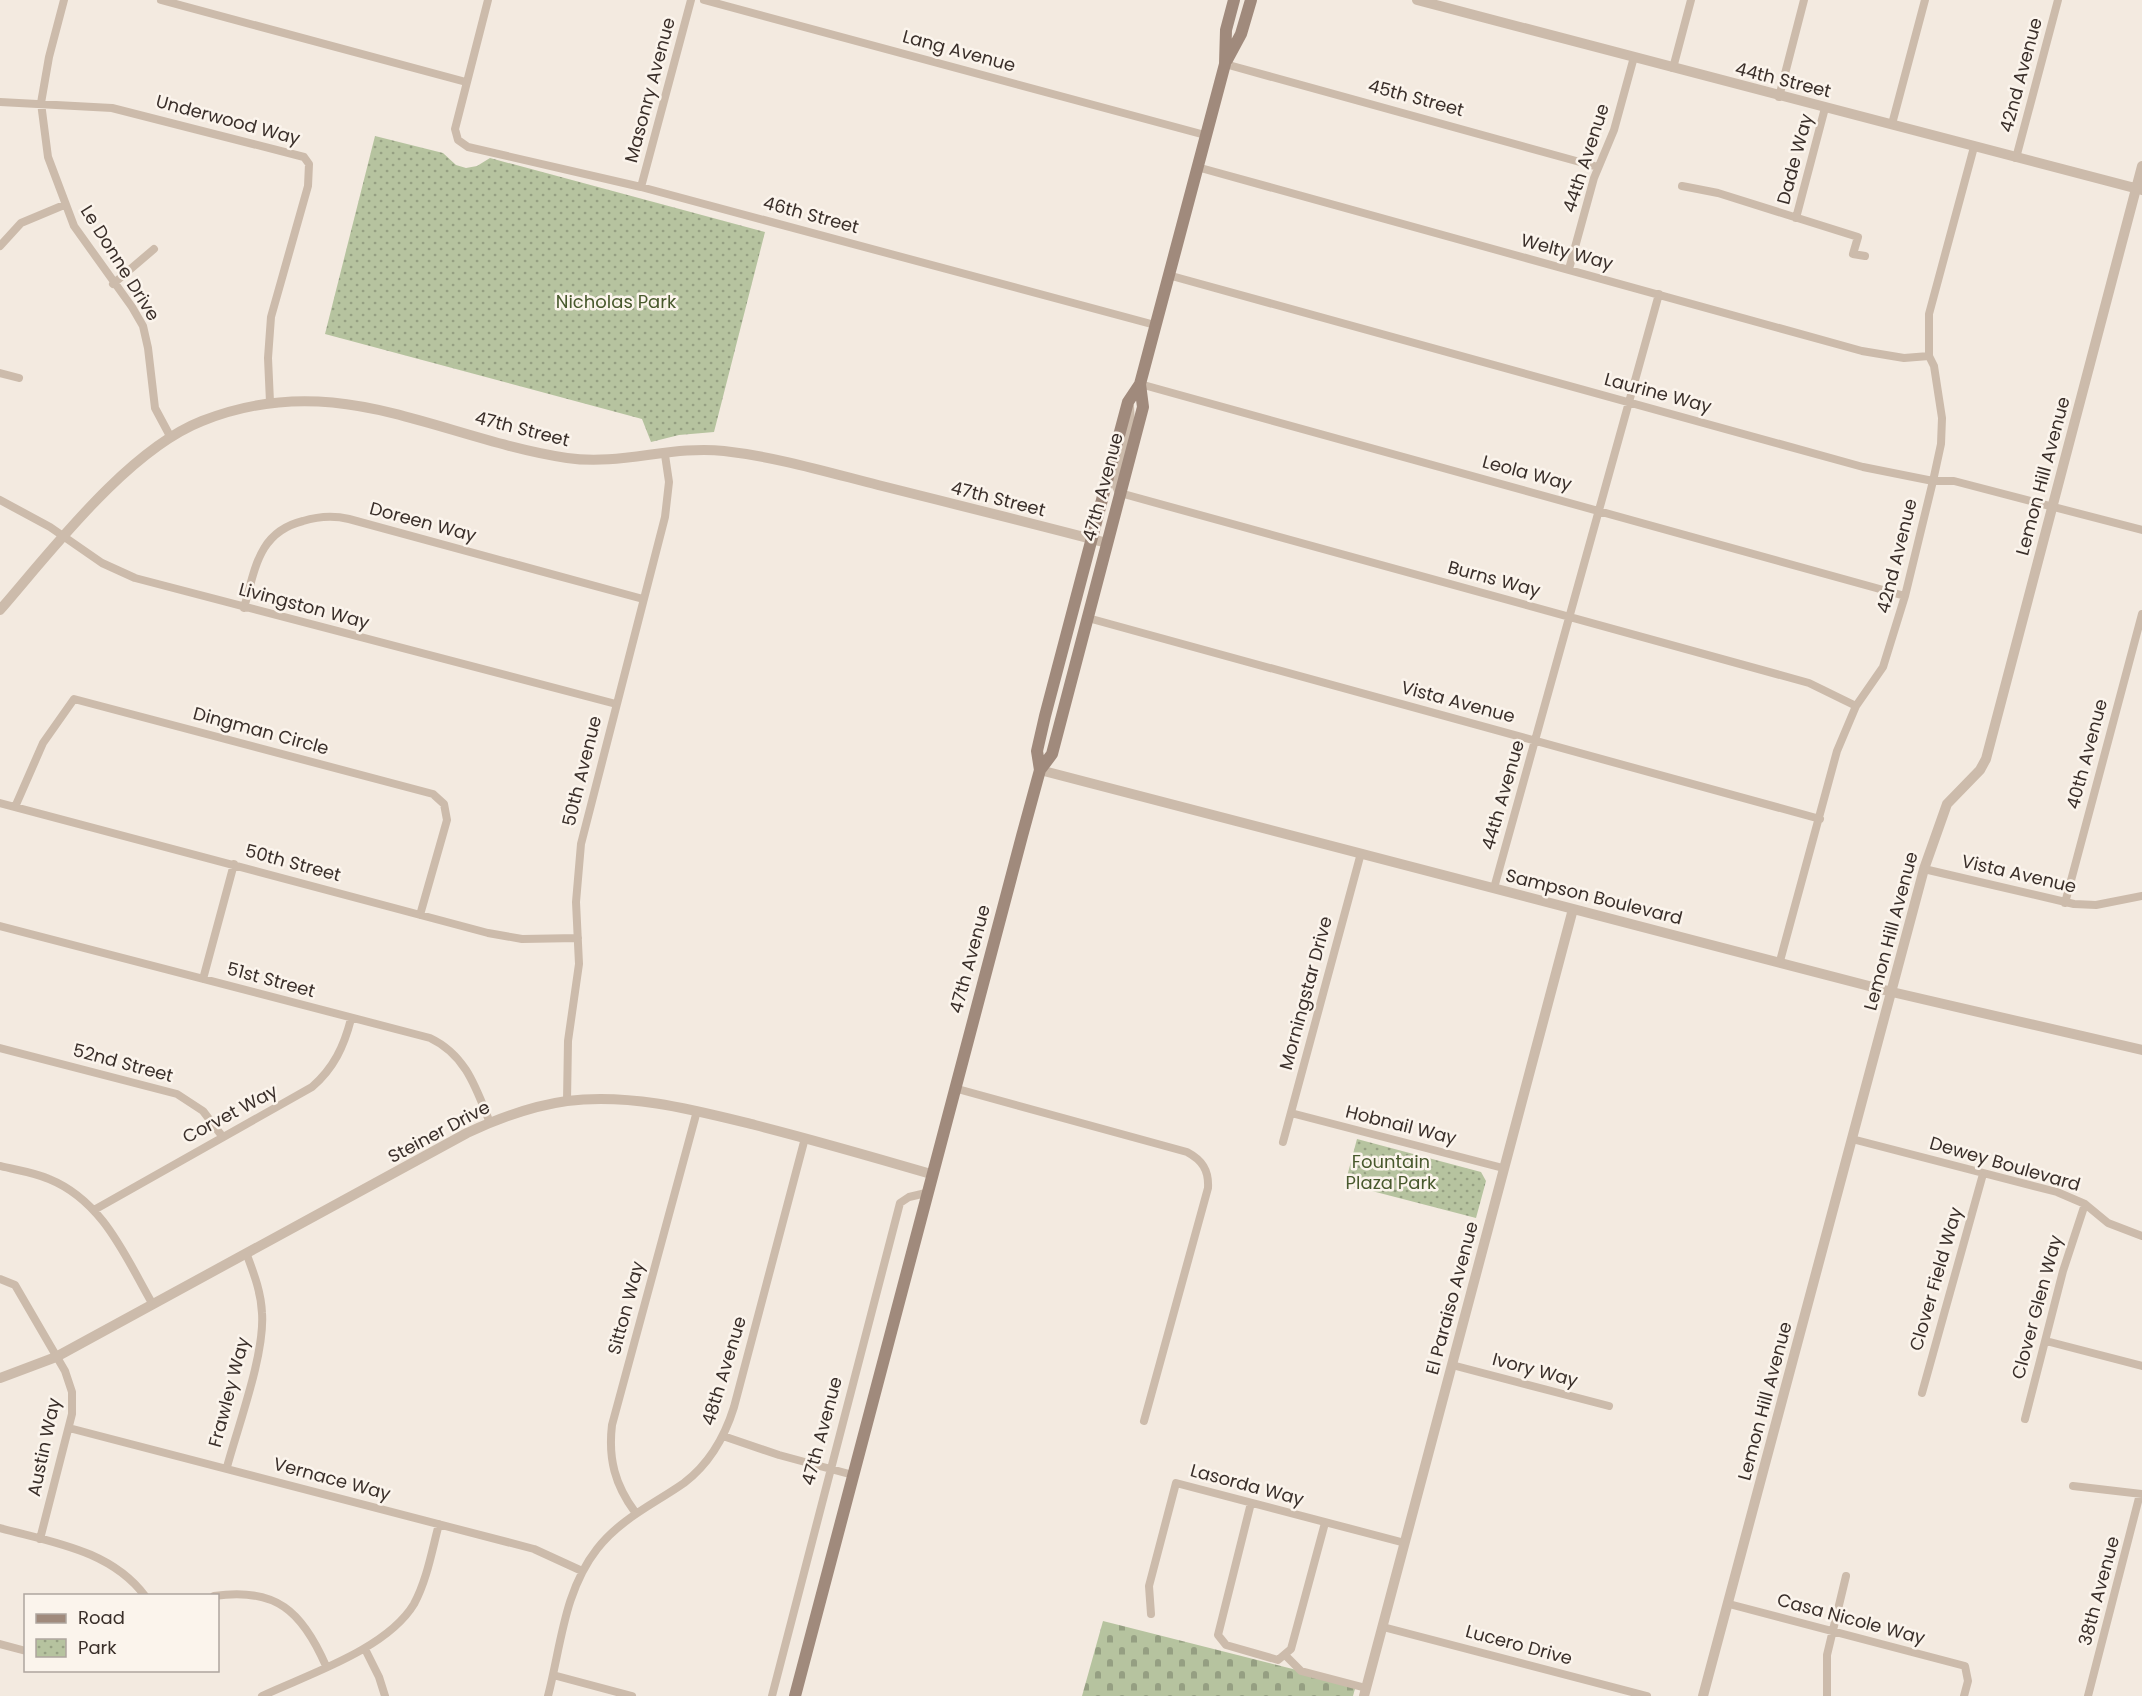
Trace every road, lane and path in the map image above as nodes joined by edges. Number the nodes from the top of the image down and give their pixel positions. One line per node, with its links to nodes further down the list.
1 (64, 0): 20 (street, Le Donne Drive)
2 (161, 0): 17 (street)
3 (488, 0): 17 (street)
4 (691, 0): 30 (street, Masonry Avenue)
5 (704, 0): 23 (street, Lang Avenue)
6 (1234, 0): 15 (main road, 47th Avenue)
7 (1251, 0): 15 (main road, 47th Avenue)
8 (1417, 0): 13 (street, 44th Street)
9 (1691, 0): 16 (street)
10 (1804, 0): 18 (street)
11 (1925, 0): 22 (street)
12 (2058, 0): 25 (street, 42nd Avenue)
13 (1436, 3): 14 (street, 44th Street)
14 (1634, 57): 16 (street, 44th Street); 28 (street, 44th Avenue)
15 (1225, 64): 23 (main road, 47th Avenue); 28 (street, 45th Street)
16 (1673, 68): 18 (street, 44th Street)
17 (466, 82): 30 (street, 46th Street)
18 (1779, 96): 21 (street, 44th Street)
19 (0, 102): 20 (street, Underwood Way)
20 (41, 103): 32 (street, Le Donne Drive); 46 (street, Underwood Way)
21 (1825, 108): 22 (street, 44th Street); 33 (street, Dade Way)
22 (1892, 124): 24 (street, 44th Street)
23 (1205, 135): 27 (main road, 47th Avenue)
24 (1974, 147): 25 (street, 44th Street); 42 (street, 42nd Avenue)
25 (2016, 158): 31 (street, 44th Street)
26 (2142, 166): 31 (street, Lemon Hill Avenue)
27 (1197, 167): 37 (street, Welty Way); 38 (main road, 47th Avenue)
28 (1598, 167): 37 (street, 44th Avenue)
29 (1682, 186): 33 (street)
30 (641, 188): 41 (street, 46th Street)
31 (2139, 189): 54 (street, Lemon Hill Avenue)
32 (64, 205): 34 (street); 39 (street, Le Donne Drive)
33 (1796, 218): 36 (street)
34 (0, 246)
35 (154, 249): 39 (street)
36 (1865, 256)
37 (1569, 269): 40 (street, Welty Way)
38 (1168, 275): 41 (main road, 47th Avenue); 48 (street, Laurine Way)
39 (113, 284): 49 (street, Le Donne Drive)
40 (1659, 294): 42 (street, Welty Way); 48 (street, 44th Avenue)
41 (1155, 325): 45 (main road, 47th Avenue)
42 (1929, 356): 51 (street, 42nd Avenue)
43 (0, 373): 44 (street)
44 (19, 378)
45 (1140, 384): 47 (main road, 47th Avenue); 52 (main road, 47th Avenue); 55 (street, Leola Way)
46 (270, 402): 49 (street, 47th Street); 50 (street, 47th Street)
47 (1128, 402): 52 (street); 58 (main road, 47th Avenue)
48 (1629, 402): 51 (street, Laurine Way); 55 (street, 44th Avenue)
49 (170, 436): 57 (street, 47th Street)
50 (665, 455): 58 (street, 47th Street); 61 (street, 50th Avenue)
51 (1934, 481): 54 (street, Laurine Way); 60 (street, 42nd Avenue)
52 (1120, 493): 59 (main road, 47th Avenue); 65 (street, Burns Way)
53 (0, 501): 57 (street, Livingston Way)
54 (2052, 506): 56 (street, Laurine Way); 76 (street, Lemon Hill Avenue)
55 (1599, 509): 60 (street, Leola Way); 65 (street, 44th Avenue)
56 (2142, 530)
57 (65, 536): 62 (street, Livingston Way); 63 (street, 47th Street)
58 (1092, 539): 59 (street, 47th Street); 70 (main road, 47th Avenue)
59 (1107, 543): 66 (main road, 47th Avenue)
60 (1905, 596): 68 (street, 42nd Avenue)
61 (643, 599): 62 (street, Doreen Way); 67 (street, 50th Avenue)
62 (244, 608): 67 (street, Livingston Way)
63 (0, 610)
64 (2142, 614): 79 (street, 40th Avenue)
65 (1570, 617): 68 (street, Burns Way); 69 (street, 44th Avenue)
66 (1088, 618): 69 (street, Vista Avenue); 70 (main road, 47th Avenue)
67 (616, 704): 83 (street, 50th Avenue)
68 (1856, 706): 73 (street, 42nd Avenue)
69 (1535, 741): 73 (street, Vista Avenue); 77 (street, 44th Avenue)
70 (1040, 770): 74 (street, Sampson Boulevard); 90 (main road, 47th Avenue)
71 (0, 803): 72 (street, 50th Street)
72 (15, 807): 75 (street, 50th Street); 81 (street, Dingman Circle)
73 (1820, 819): 84 (street, 42nd Avenue)
74 (1361, 853): 77 (street, Sampson Boulevard); 93 (street, Morningstar Drive)
75 (234, 864): 81 (street, 50th Street); 85 (street)
76 (1924, 869): 79 (street, Vista Avenue); 86 (street, Lemon Hill Avenue)
77 (1494, 888): 80 (street, Sampson Boulevard)
78 (2142, 896): 79 (street, Vista Avenue)
79 (2065, 903)
80 (1573, 909): 84 (street, Sampson Boulevard); 100 (street, El Paraiso Avenue)
81 (420, 915): 83 (street, 50th Street)
82 (0, 926): 85 (street, 51st Street)
83 (578, 938): 91 (street, 50th Avenue)
84 (1780, 961): 86 (street, Sampson Boulevard)
85 (203, 979): 87 (street, 51st Street)
86 (1892, 992): 89 (street, Sampson Boulevard); 97 (street, Lemon Hill Avenue)
87 (351, 1019): 94 (street, 51st Street); 95 (street, Corvet Way)
88 (0, 1048): 95 (street, 52nd Street)
89 (2142, 1050)
90 (954, 1088): 101 (main road, 47th Avenue); 118 (street)
91 (567, 1101): 92 (street, Steiner Drive); 94 (street, Steiner Drive)
92 (697, 1111): 96 (street, Steiner Drive); 127 (street, Sitton Way)
93 (1291, 1113): 98 (street, Morningstar Drive); 100 (street, Hobnail Way)
94 (490, 1122): 107 (street, Steiner Drive)
95 (222, 1136): 105 (street, Corvet Way)
96 (805, 1138): 101 (street, Steiner Drive); 120 (street, 48th Avenue)
97 (1852, 1139): 102 (street, Dewey Boulevard); 137 (street, Lemon Hill Avenue)
98 (1284, 1142)
99 (0, 1166): 105 (street)
100 (1503, 1168): 112 (street, El Paraiso Avenue)
101 (931, 1174): 103 (main road, 47th Avenue)
102 (1983, 1174): 104 (street, Dewey Boulevard); 115 (street, Clover Field Way)
103 (926, 1193): 122 (street, 47th Avenue); 123 (main road, 47th Avenue)
104 (2085, 1204): 106 (street, Dewey Boulevard); 110 (street, Clover Glen Way)
105 (94, 1210): 109 (street)
106 (2142, 1236)
107 (247, 1255): 109 (street, Steiner Drive); 121 (street, Frawley Way)
108 (0, 1279): 111 (street, Austin Way)
109 (152, 1304): 111 (street, Steiner Drive)
110 (2046, 1341): 113 (street); 117 (street, Clover Glen Way)
111 (56, 1357): 114 (street, Steiner Drive); 119 (street, Austin Way)
112 (1452, 1365): 116 (street, Ivory Way); 132 (street, El Paraiso Avenue)
113 (2142, 1366)
114 (0, 1378)
115 (1922, 1393)
116 (1609, 1406)
117 (2025, 1419)
118 (1144, 1421)
119 (69, 1428): 121 (street, Vernace Way); 131 (street, Austin Way)
120 (723, 1436): 122 (street); 127 (street, 48th Avenue)
121 (227, 1467): 129 (street, Vernace Way)
122 (831, 1469): 123 (street); 152 (street, 47th Avenue)
123 (853, 1475): 153 (main road, 47th Avenue)
124 (2073, 1486): 125 (street)
125 (2141, 1494): 158 (street, 38th Avenue)
126 (1251, 1503): 128 (street, Lasorda Way); 138 (street, Lasorda Way); 144 (street)
127 (635, 1512): 133 (street, 48th Avenue)
128 (1325, 1522): 132 (street, Lasorda Way); 144 (street)
129 (439, 1524): 133 (street, Vernace Way); 142 (street)
130 (0, 1528): 131 (street)
131 (40, 1539): 135 (street)
132 (1405, 1543): 139 (street, El Paraiso Avenue)
133 (582, 1571): 146 (street, 48th Avenue)
134 (1846, 1576): 140 (street)
135 (143, 1594)
136 (219, 1596): 145 (street)
137 (1729, 1604): 140 (street, Casa Nicole Way); 155 (street, Lemon Hill Avenue)
138 (1151, 1614)
139 (1383, 1627): 147 (street, El Paraiso Avenue); 154 (street, Lucero Drive)
140 (1832, 1630): 156 (street); 157 (street, Casa Nicole Way)
141 (0, 1644): 143 (street)
142 (365, 1649): 145 (street); 149 (street)
143 (24, 1650)
144 (1286, 1656): 147 (street)
145 (326, 1665): 148 (street)
146 (553, 1675): 150 (street, 48th Avenue); 151 (street)
147 (1365, 1692)
148 (262, 1696)
149 (385, 1696)
150 (548, 1696)
151 (632, 1696)
152 (772, 1696)
153 (795, 1696)
154 (1647, 1696)
155 (1703, 1696)
156 (1827, 1696)
157 (1964, 1696)
158 (2088, 1696)

